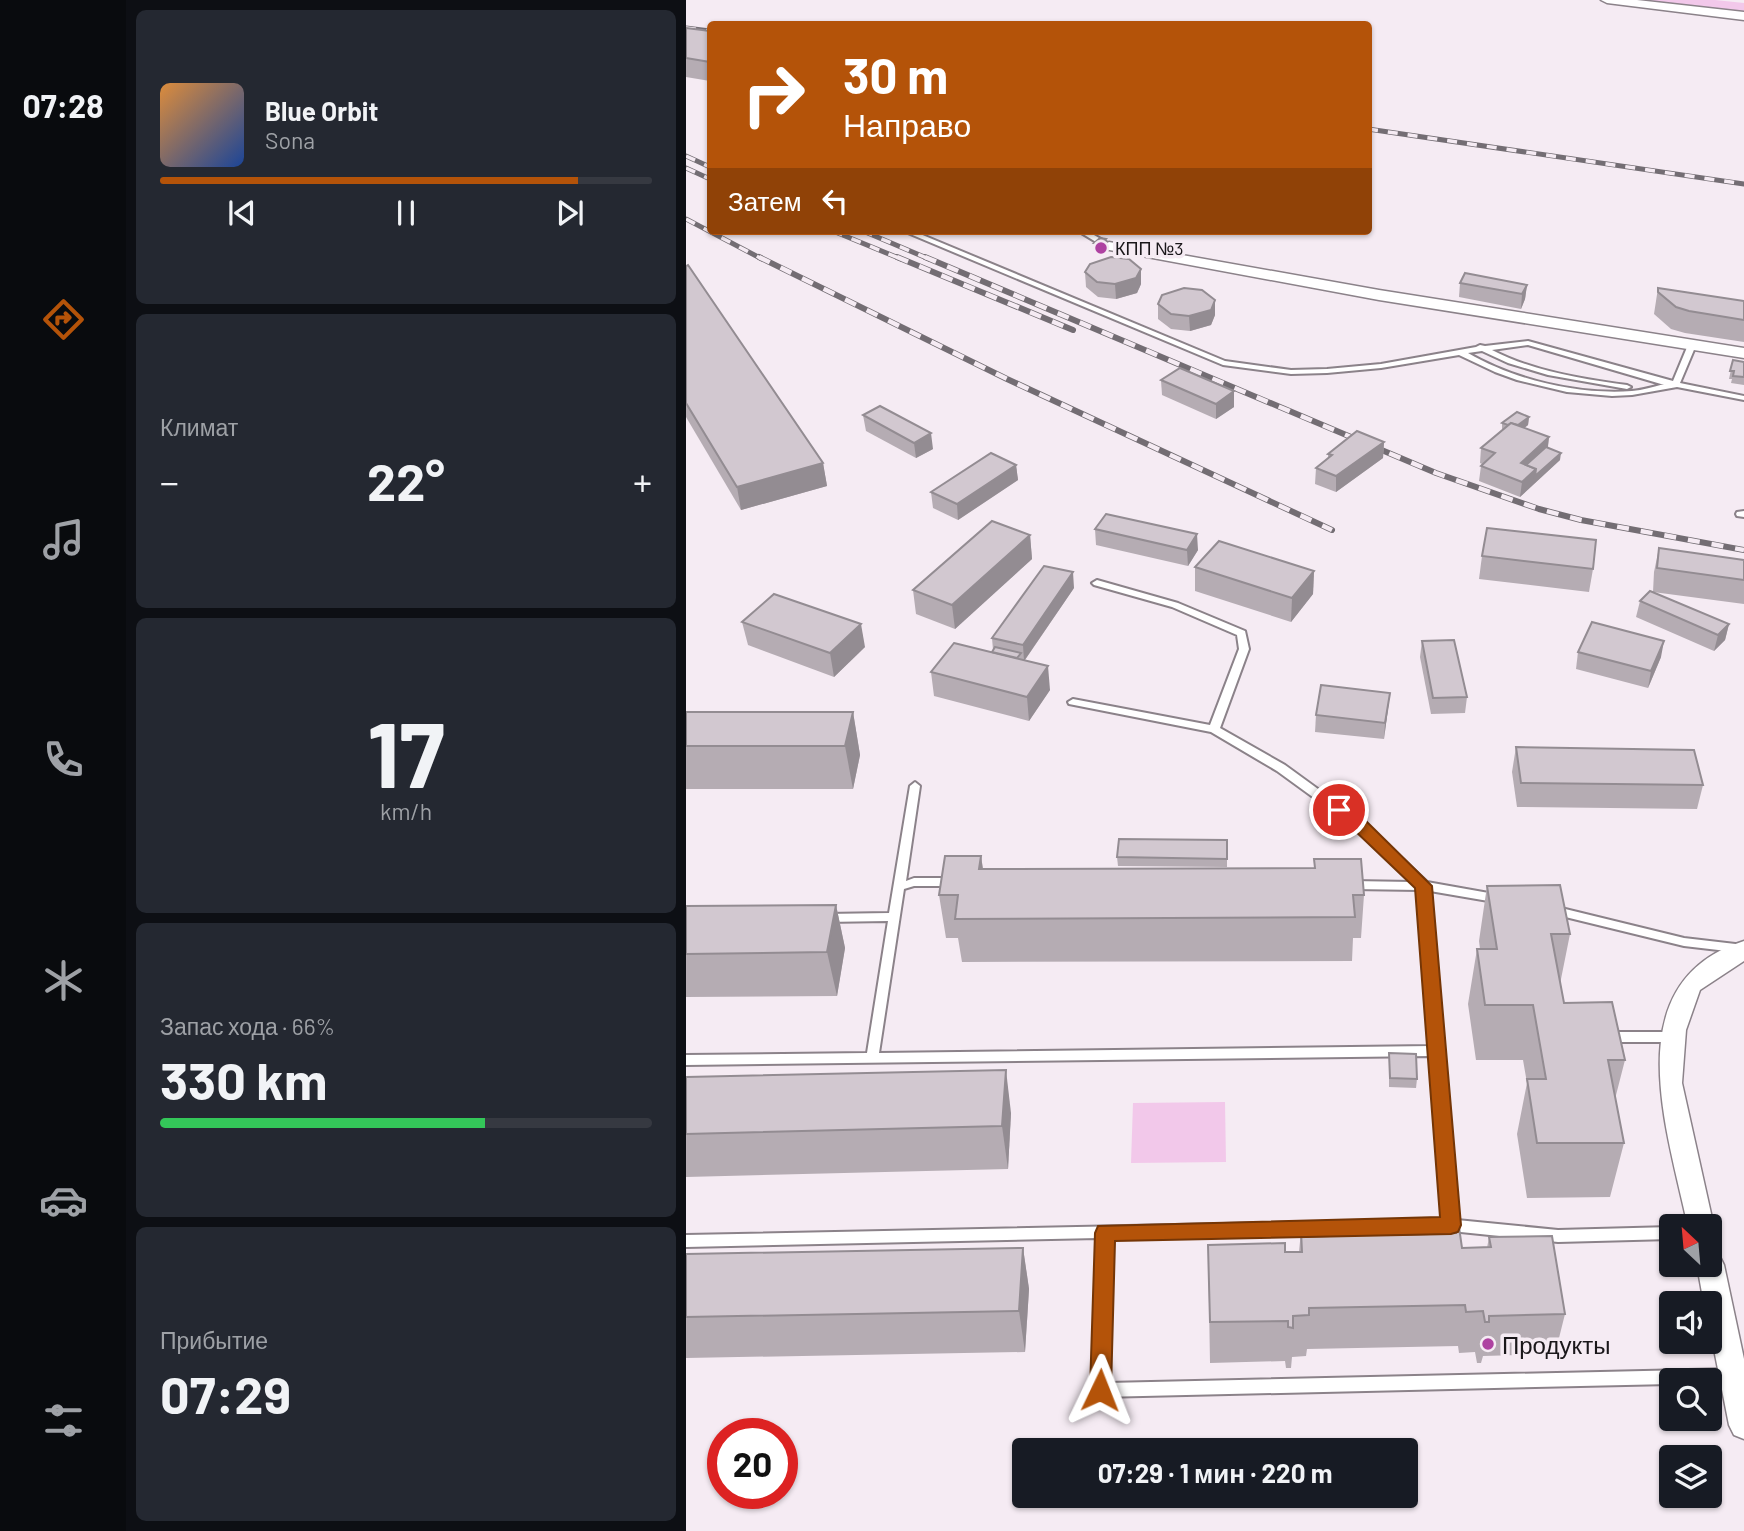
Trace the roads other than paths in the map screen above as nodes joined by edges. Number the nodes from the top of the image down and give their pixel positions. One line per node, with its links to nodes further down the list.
1 (1607, 0): 2 (street)
2 (1744, 16)
3 (915, 235): 8 (lane)
4 (1089, 235): 5 (lane)
5 (1109, 246): 6 (street)
6 (1692, 345): 9 (street); 10 (lane)
7 (1480, 347): 8 (lane); 10 (lane); 10 (lane)
8 (1464, 351): 10 (lane)
9 (1744, 353)
10 (1675, 385): 11 (lane)
11 (1744, 398)
12 (1097, 583): 14 (lane)
13 (1073, 702): 14 (lane)
14 (1214, 729): 18 (lane)
15 (915, 786): 19 (lane)
16 (968, 882): 19 (lane)
17 (1341, 885): 18 (lane)
18 (1424, 886): 20 (lane); 27 (lane)
19 (899, 887): 22 (lane)
20 (1518, 902)
21 (1544, 908): 24 (lane)
22 (894, 917): 23 (lane); 28 (lane)
23 (808, 918)
24 (1744, 949): 26 (street)
25 (1591, 1037): 26 (lane)
26 (1674, 1037): 30 (street)
27 (1437, 1051): 28 (lane); 31 (lane)
28 (872, 1058): 29 (lane)
29 (686, 1060)
30 (1698, 1214)
31 (1451, 1225): 32 (lane); 33 (lane)
32 (1105, 1233): 34 (lane); 36 (lane)
33 (1659, 1233)
34 (686, 1241)
35 (1713, 1278): 36 (street)
36 (1733, 1376): 37 (street)
37 (1744, 1425)

